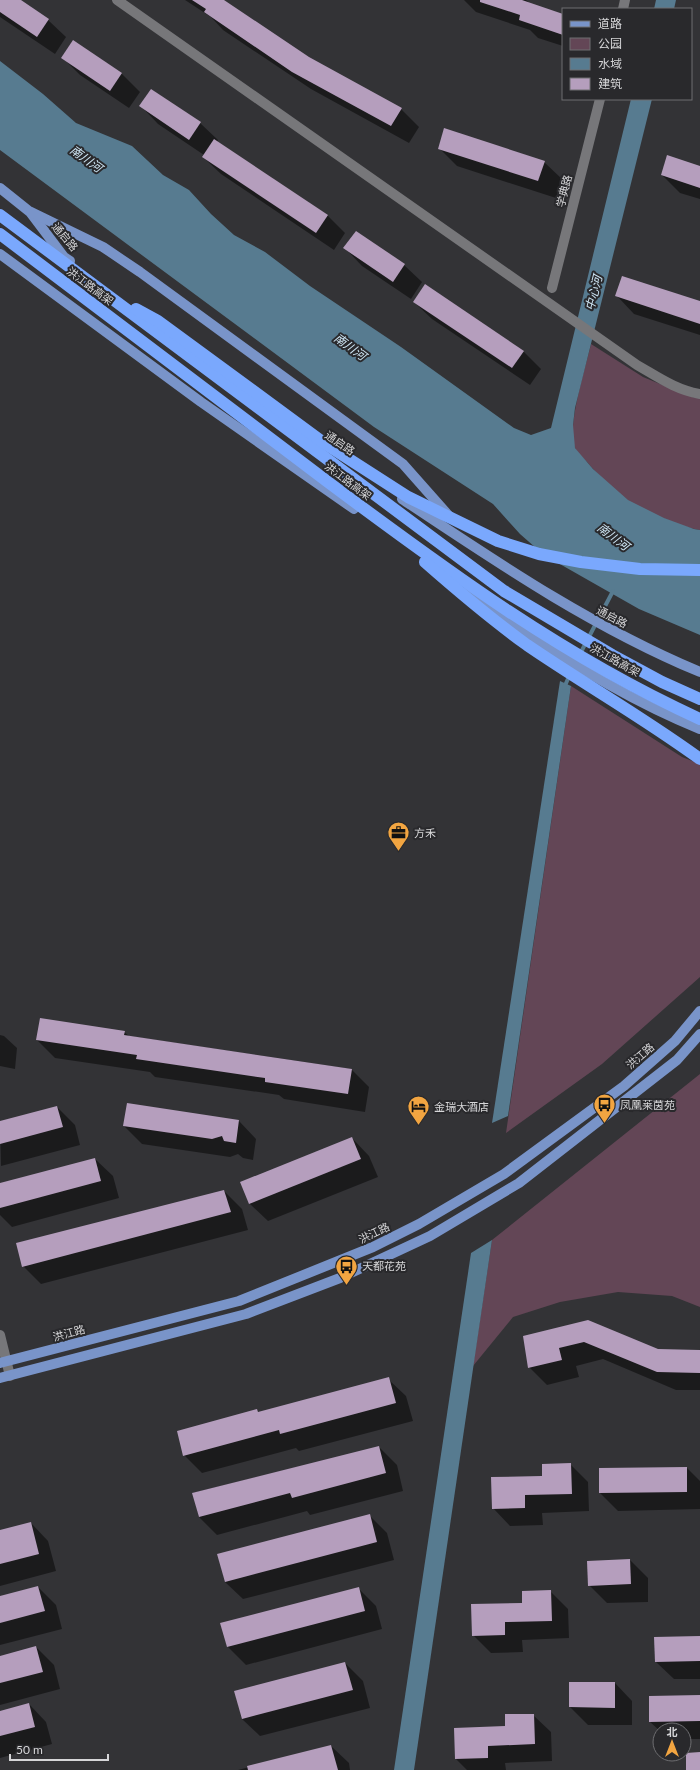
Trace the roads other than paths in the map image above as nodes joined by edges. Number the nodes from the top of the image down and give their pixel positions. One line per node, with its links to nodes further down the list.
1 (117, 0): 10 (street)
2 (600, 100): 9 (street, 学典路)
3 (0, 188): 4 (main road, 通启路)
4 (30, 212): 12 (main road, 通启路); 12 (main road)
5 (0, 215): 8 (highway, 洪江路高架)
6 (0, 234): 11 (highway, 洪江路高架)
7 (0, 254): 17 (main road)
8 (95, 287): 13 (highway); 15 (highway, 洪江路高架)
9 (552, 288)
10 (700, 394)
11 (364, 510): 16 (highway, 洪江路高架); 18 (highway)
12 (502, 565): 14 (main road, 通启路)
13 (700, 570)
14 (700, 672)
15 (700, 699)
16 (700, 719)
17 (700, 729)
18 (700, 759)
19 (700, 1012): 22 (main road, 洪江路)
20 (700, 1034): 23 (main road)
21 (0, 1335): 22 (street)
22 (3, 1362): 23 (street)
23 (10, 1376): 24 (main road)
24 (0, 1378)

